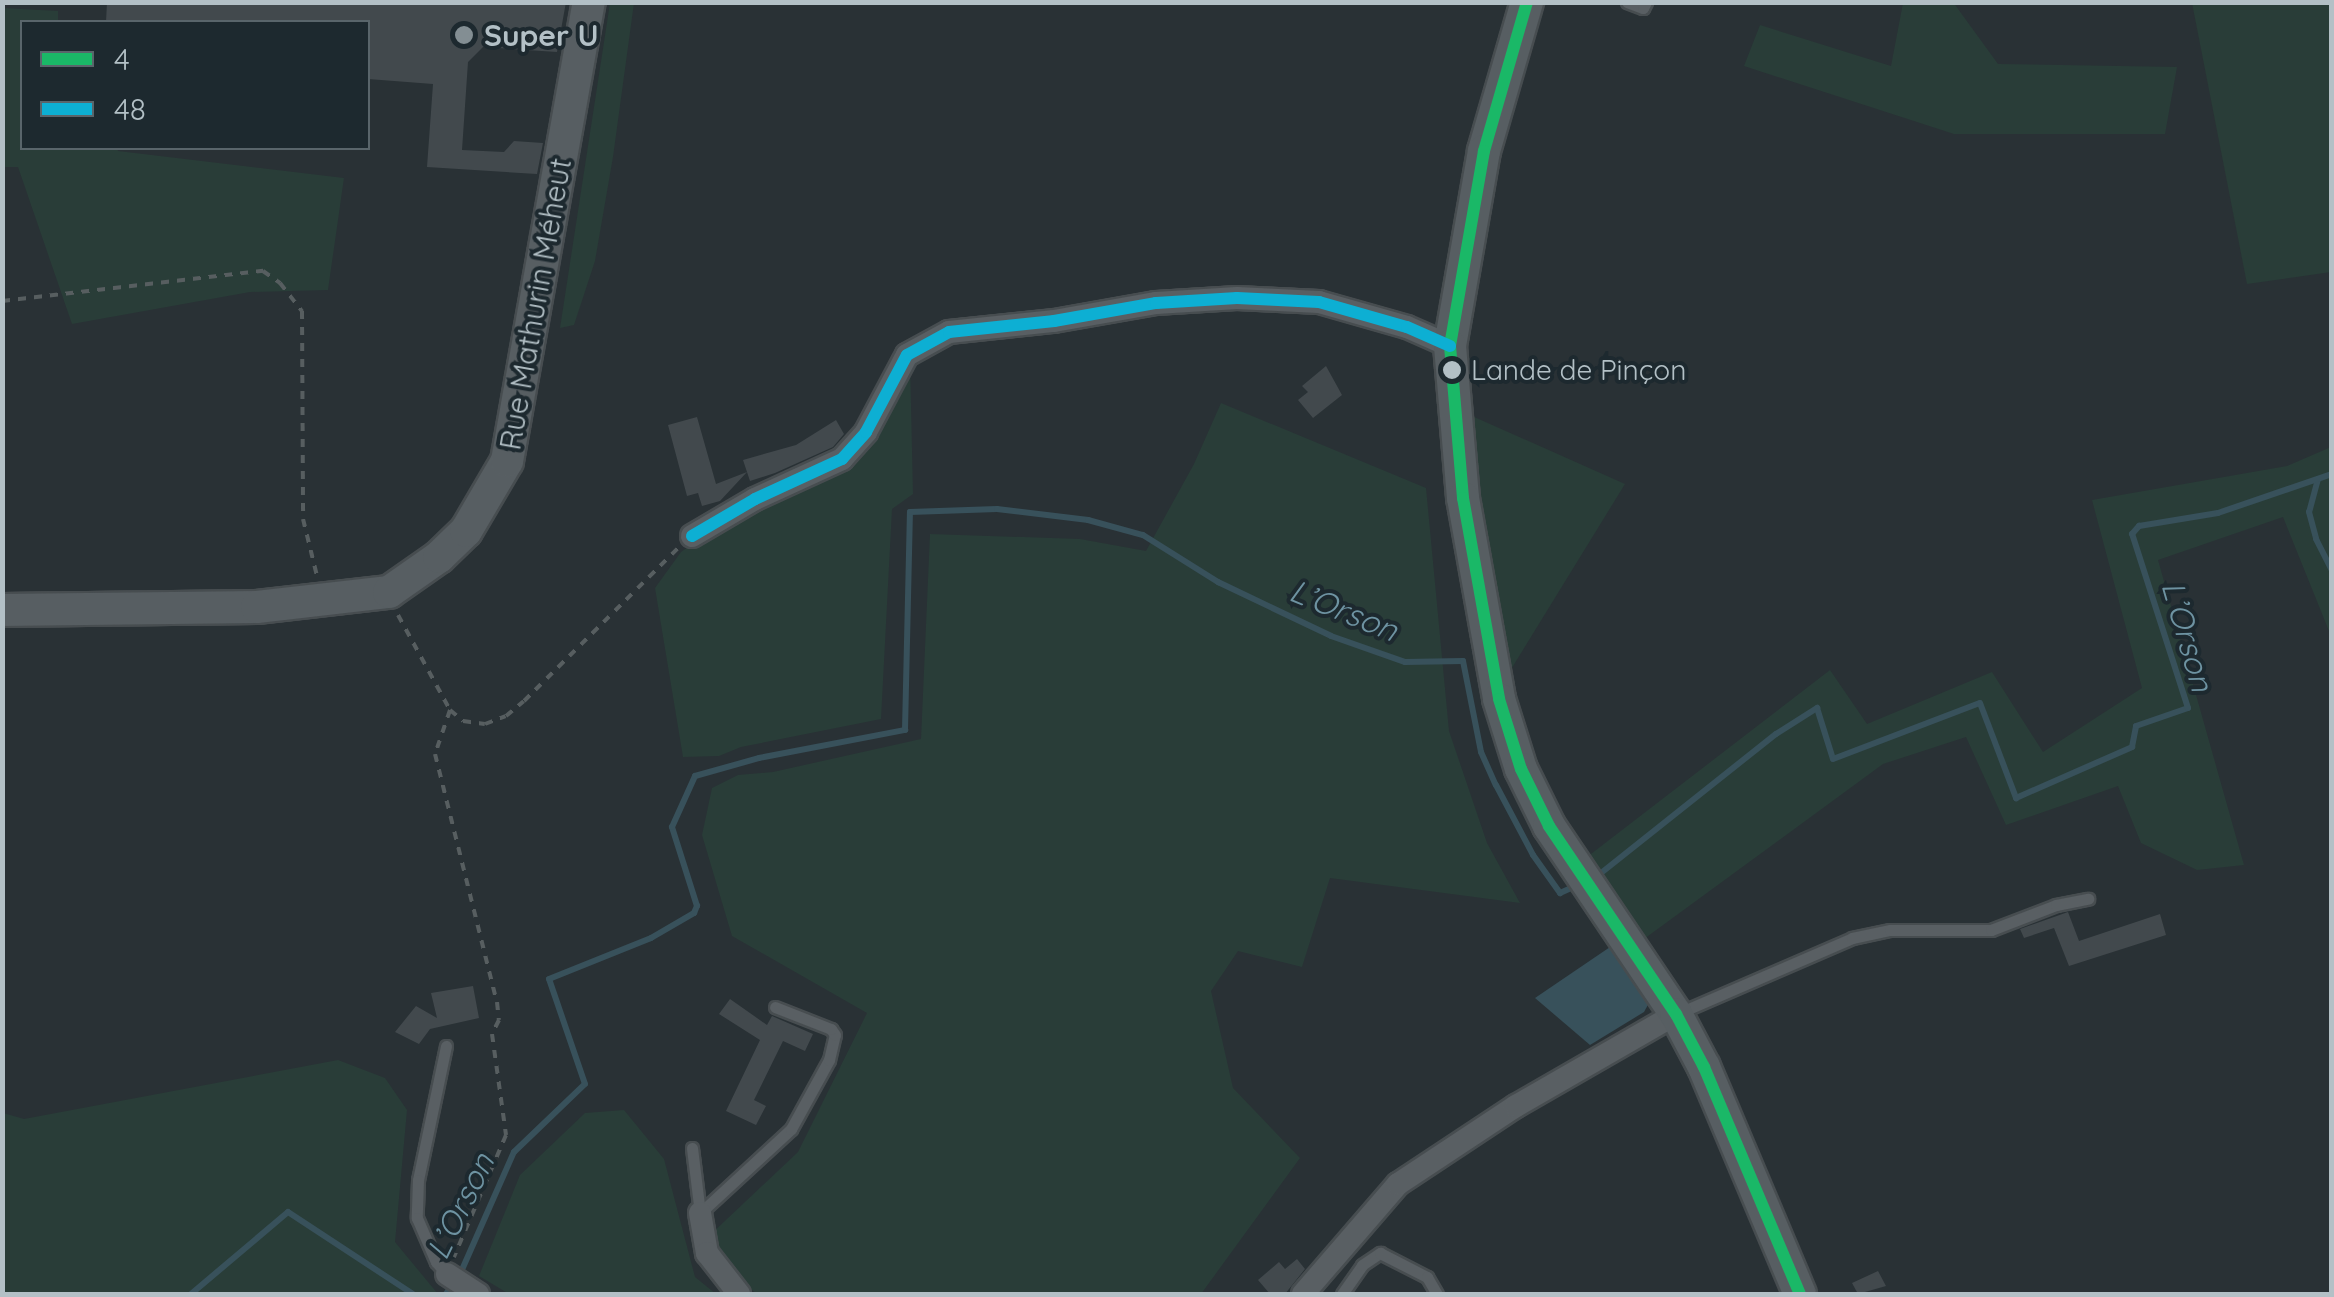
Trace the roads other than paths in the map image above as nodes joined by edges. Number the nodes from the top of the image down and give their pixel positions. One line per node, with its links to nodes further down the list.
1 (589, 2): 7 (street, Rue Mathurin Méheut)
2 (1527, 2): 5 (street)
3 (1627, 2): 4 (lane)
4 (1646, 2)
5 (1450, 346): 6 (street); 10 (street)
6 (692, 536)
7 (2, 610)
8 (2088, 900): 10 (lane)
9 (774, 1007): 13 (lane)
10 (1676, 1014): 17 (street); 20 (street)
11 (446, 1046): 14 (lane)
12 (692, 1148): 13 (lane)
13 (700, 1213): 16 (street)
14 (447, 1274): 15 (street)
15 (474, 1292)
16 (739, 1294)
17 (1306, 1294)
18 (1342, 1294): 19 (lane)
19 (1437, 1294)
20 (1800, 1294)

